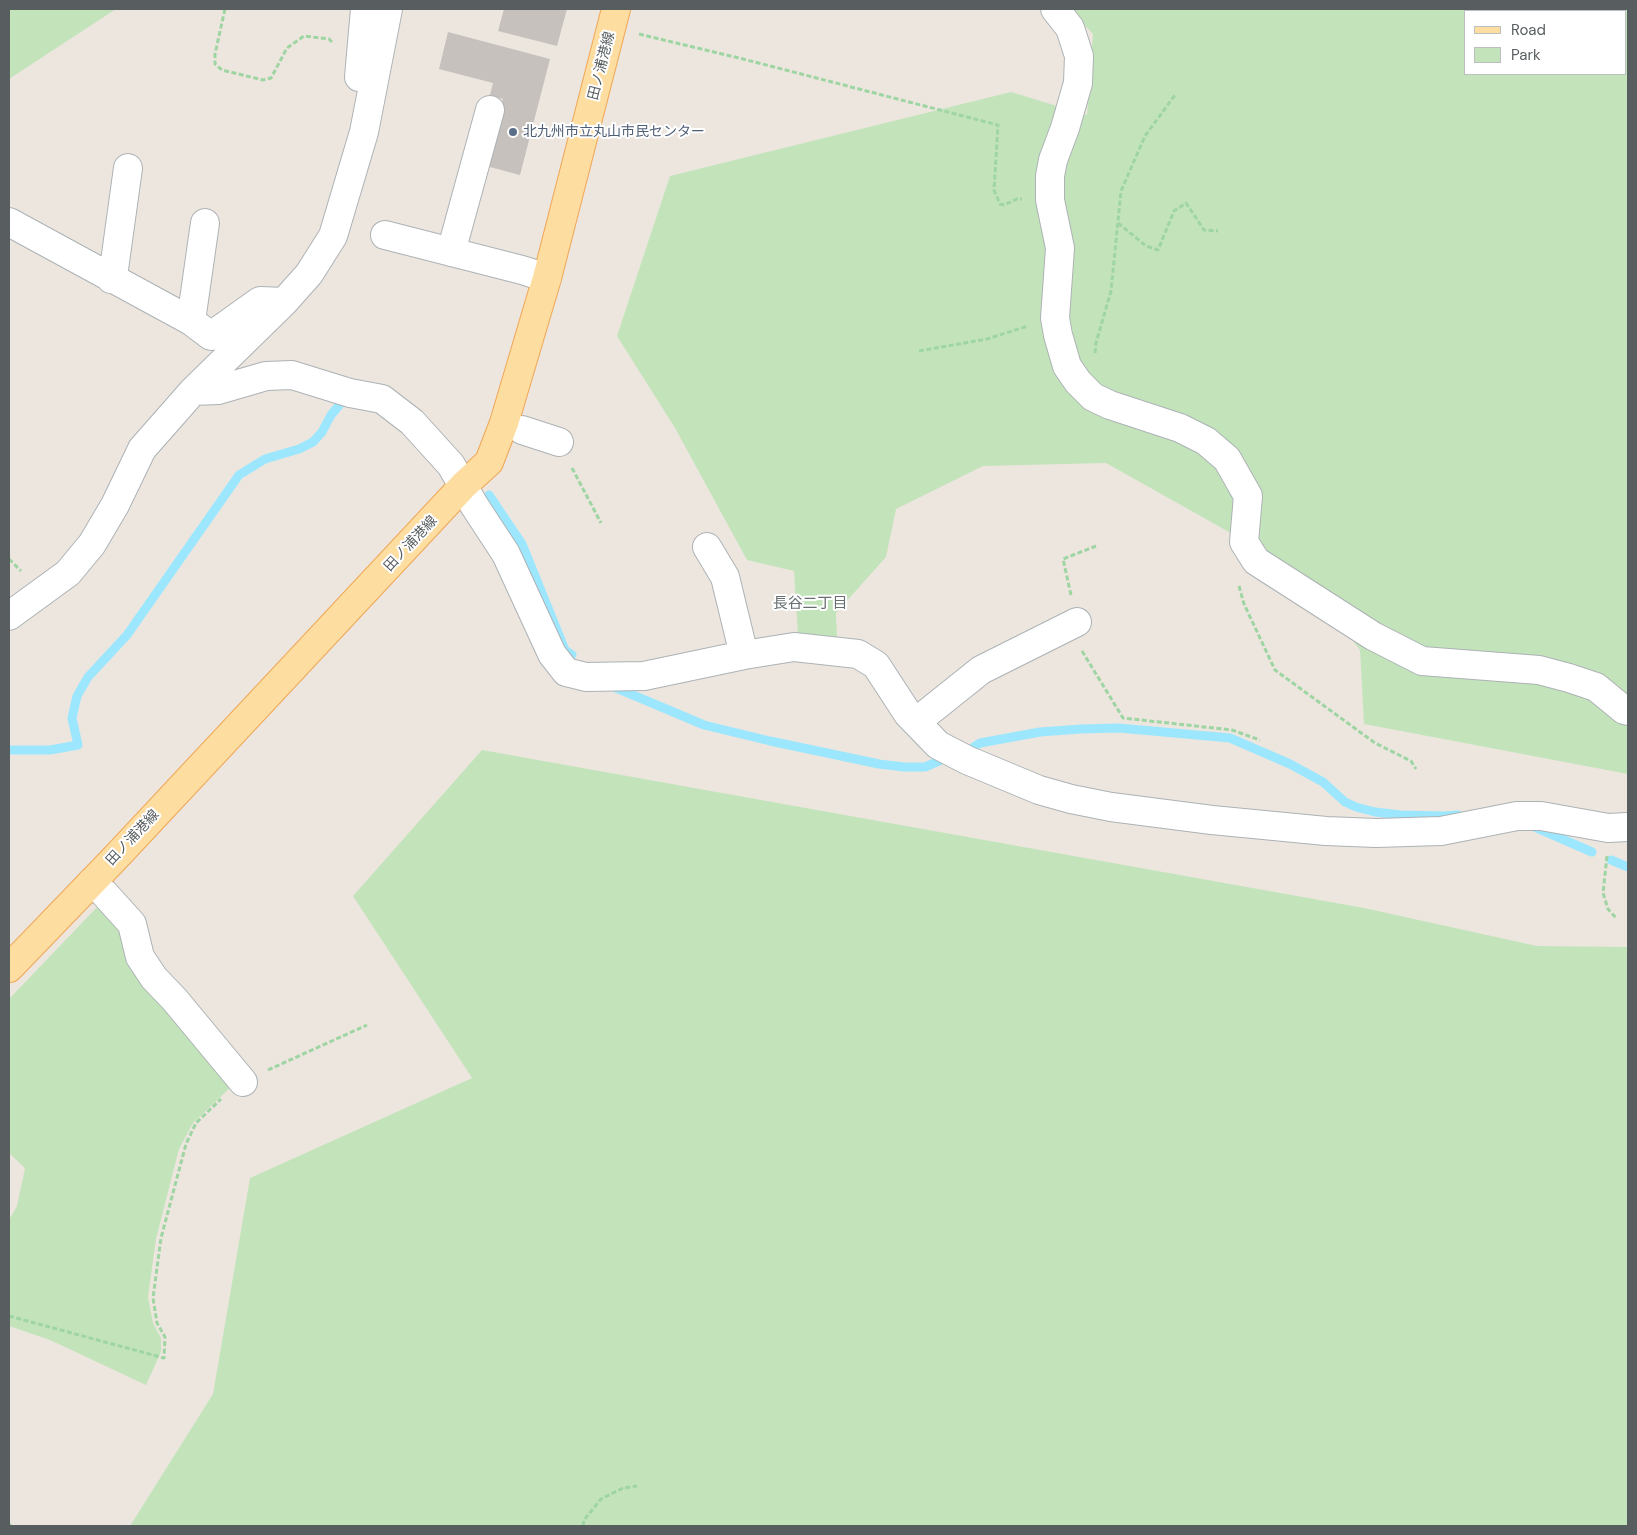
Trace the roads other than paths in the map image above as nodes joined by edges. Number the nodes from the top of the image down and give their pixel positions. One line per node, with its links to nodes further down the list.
1 (365, 9): 6 (street)
2 (388, 9): 6 (street)
3 (616, 9): 12 (main road, 田ノ浦港線)
4 (1055, 9): 24 (street)
5 (490, 110): 11 (street)
6 (364, 132): 14 (street)
7 (128, 168): 13 (street)
8 (9, 222): 13 (street)
9 (205, 223): 15 (street)
10 (385, 235): 11 (street)
11 (451, 252): 12 (street)
12 (547, 278): 19 (main road, 田ノ浦港線)
13 (111, 279): 15 (street)
14 (284, 302): 15 (street); 16 (street)
15 (191, 321)
16 (193, 391): 19 (street); 21 (street)
17 (522, 430): 18 (street)
18 (559, 442)
19 (464, 486): 23 (street); 27 (main road, 田ノ浦港線)
20 (707, 547): 23 (street)
21 (9, 616)
22 (1073, 624): 25 (street)
23 (744, 655): 25 (street)
24 (1628, 711)
25 (916, 722): 26 (street)
26 (1618, 828)
27 (91, 883): 28 (main road, 田ノ浦港線); 29 (street)
28 (9, 968)
29 (243, 1082)

